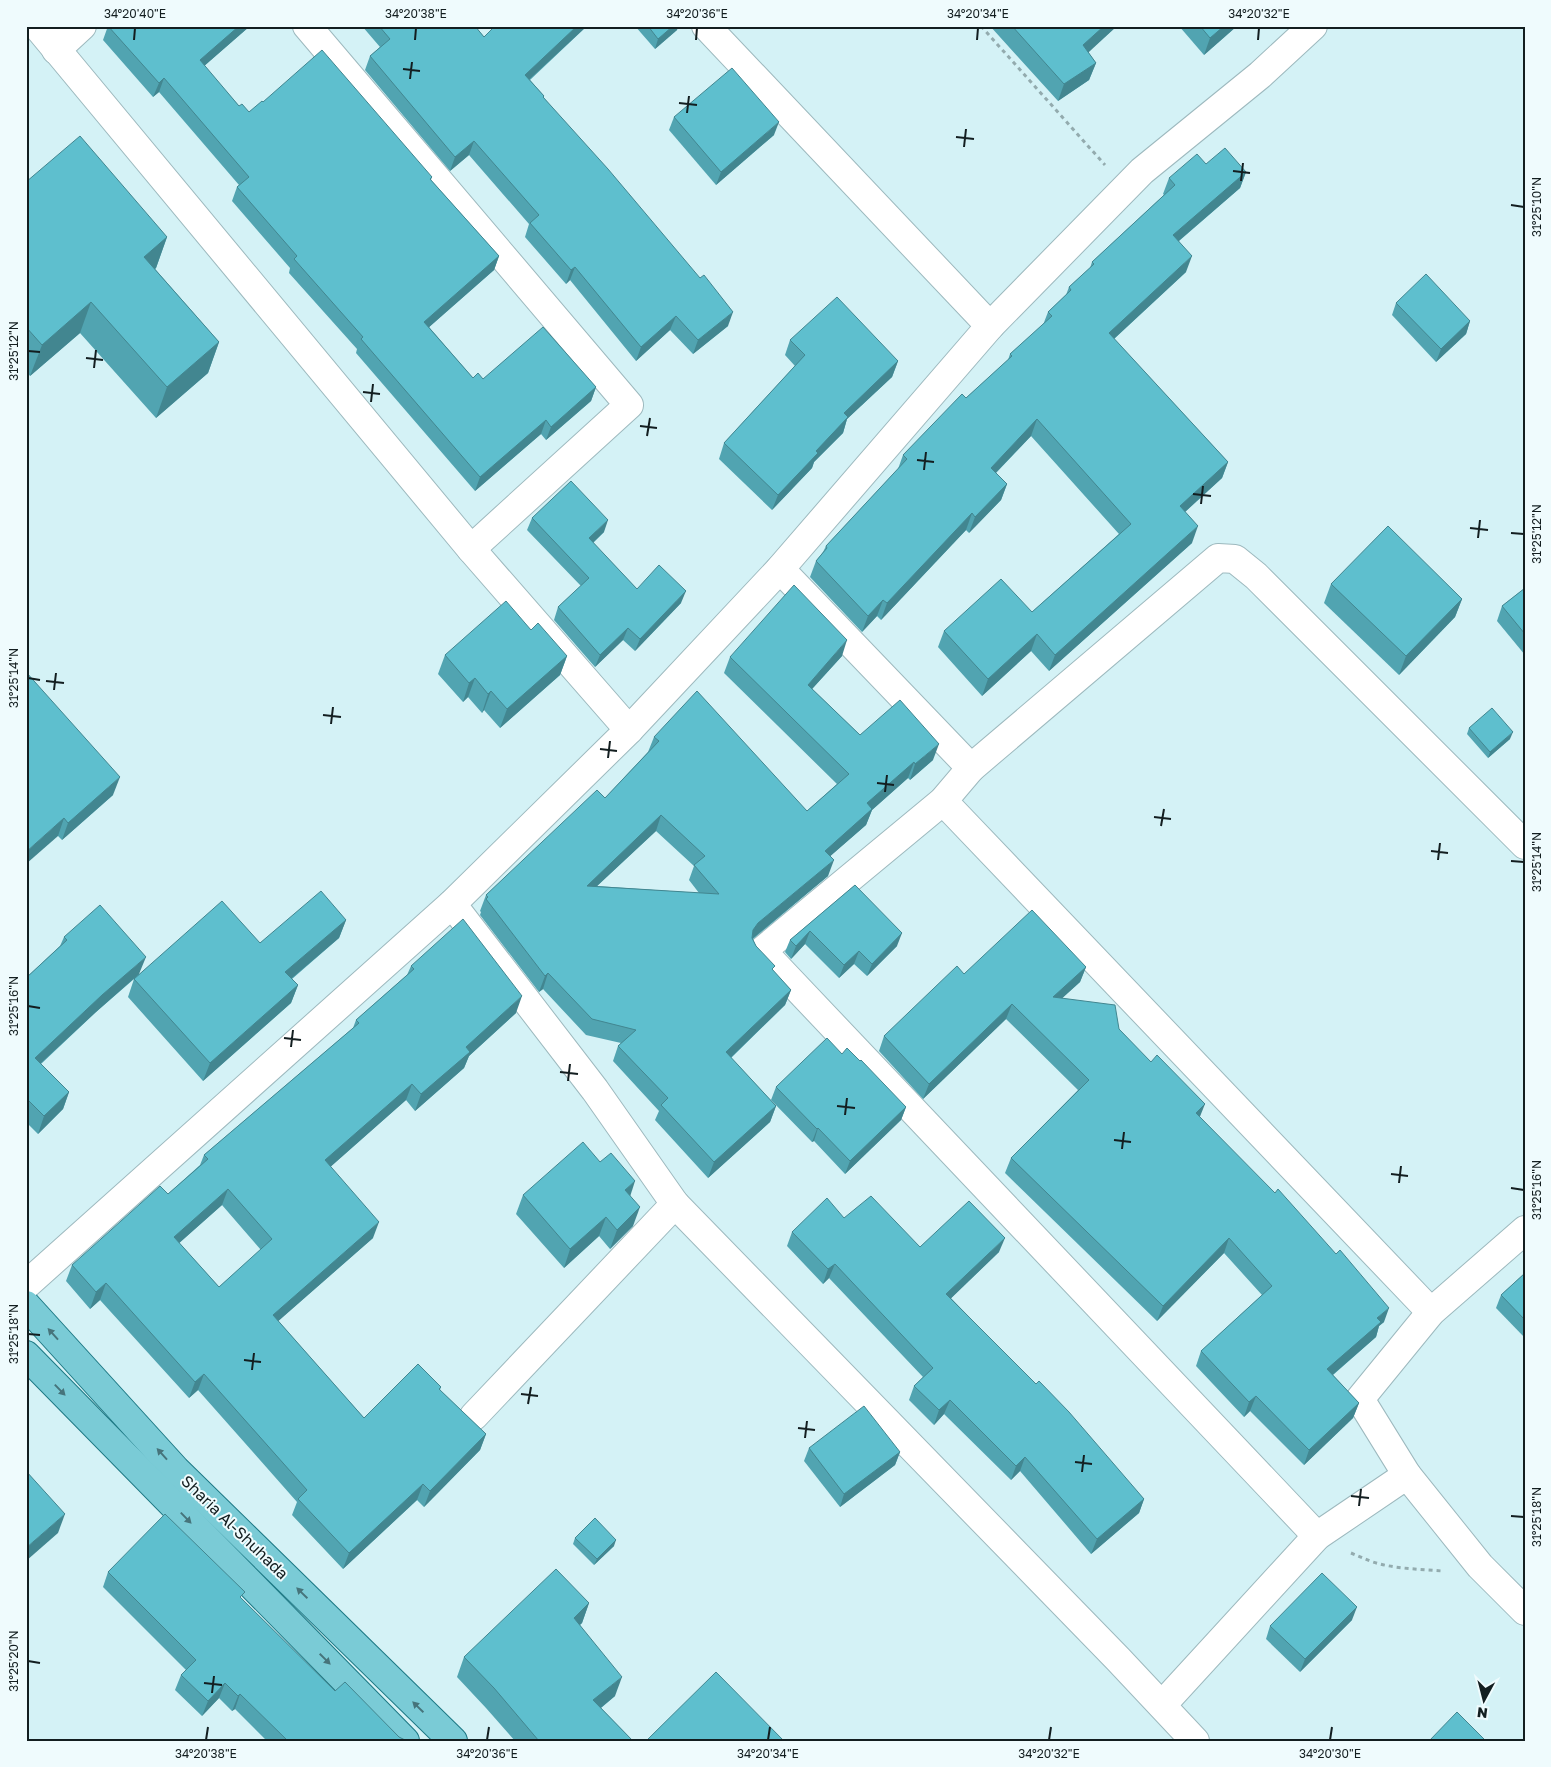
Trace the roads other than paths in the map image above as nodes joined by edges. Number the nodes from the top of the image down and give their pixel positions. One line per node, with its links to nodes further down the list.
1 (37, 26): 6 (street)
2 (82, 26): 6 (street)
3 (307, 26): 8 (street)
4 (706, 26): 7 (street)
5 (1312, 26): 7 (street)
6 (56, 50): 8 (street)
7 (990, 326): 9 (street)
8 (471, 549): 10 (street)
9 (780, 569): 10 (street); 11 (street)
10 (629, 730): 14 (street)
11 (971, 768): 12 (street); 13 (street)
12 (943, 800): 19 (street); 23 (street)
13 (1525, 845)
14 (452, 904): 15 (street); 17 (street)
15 (675, 1204): 21 (street); 25 (street)
16 (1525, 1230): 19 (street)
17 (26, 1285)
18 (26, 1305): 27 (main road, Sharia Al-Shuhada, one-way to 18)
19 (1431, 1312): 22 (street)
20 (26, 1355): 26 (main road, Sharia Al-Shuhada, one-way to 26)
21 (474, 1416)
22 (1407, 1475): 23 (street); 24 (street)
23 (1317, 1536): 25 (street)
24 (1525, 1611)
25 (1162, 1705): 28 (street)
26 (405, 1741)
27 (453, 1741)
28 (1195, 1741)

